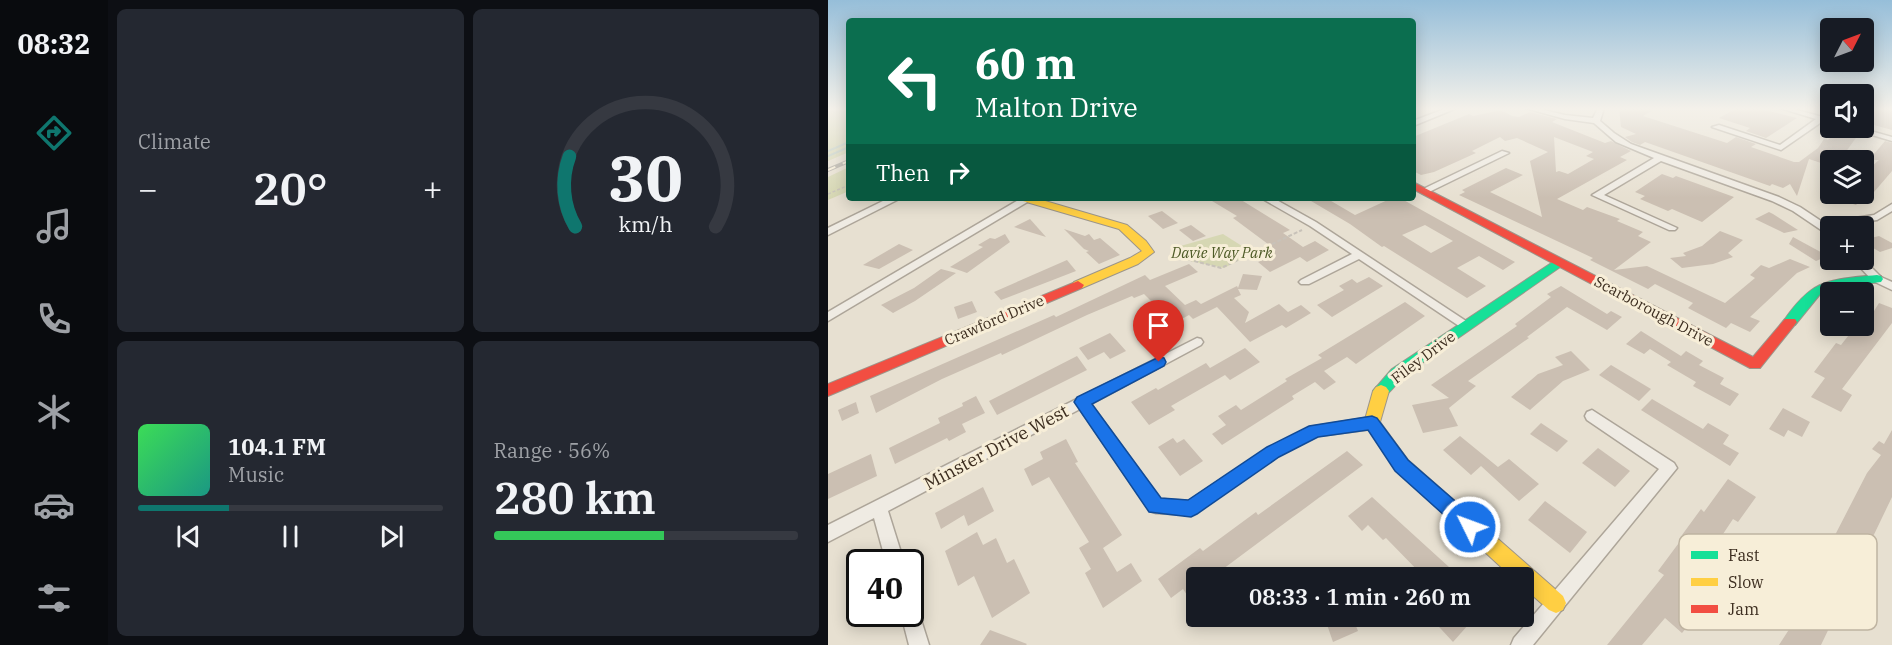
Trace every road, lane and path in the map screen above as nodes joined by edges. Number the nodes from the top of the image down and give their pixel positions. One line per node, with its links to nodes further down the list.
1 (1614, 138): 5 (street)
2 (1750, 138): 3 (street)
3 (1797, 138)
4 (1505, 153): 7 (street)
5 (1660, 158): 15 (street); 17 (street)
6 (846, 186): 8 (path)
7 (1418, 188): 21 (street, Scarborough Drive)
8 (828, 194)
9 (890, 201): 18 (street)
10 (1025, 201): 26 (street)
11 (1035, 201): 29 (street, Crawford Drive)
12 (1271, 201): 20 (street)
13 (1892, 207): 14 (street)
14 (1874, 218)
15 (1820, 226)
16 (1305, 228): 19 (path)
17 (1671, 228)
18 (828, 232)
19 (1171, 255)
20 (1359, 255): 24 (street); 27 (street)
21 (1559, 262): 23 (street, Scarborough Drive); 27 (street, Filey Drive)
22 (1868, 270): 23 (street)
23 (1877, 279): 25 (street)
24 (1305, 282)
25 (1892, 287)
26 (828, 317)
27 (1466, 325): 32 (street, Filey Drive)
28 (1197, 342): 30 (street, Minster Drive West)
29 (828, 390)
30 (1082, 402): 32 (street); 33 (street, Minster Drive West)
31 (1592, 416): 36 (street)
32 (1372, 423): 36 (street)
33 (879, 508): 34 (street, Minster Drive West); 35 (street)
34 (828, 534)
35 (891, 549)
36 (1556, 603): 39 (street)
37 (914, 627): 38 (street)
38 (919, 645)
39 (1521, 645)

